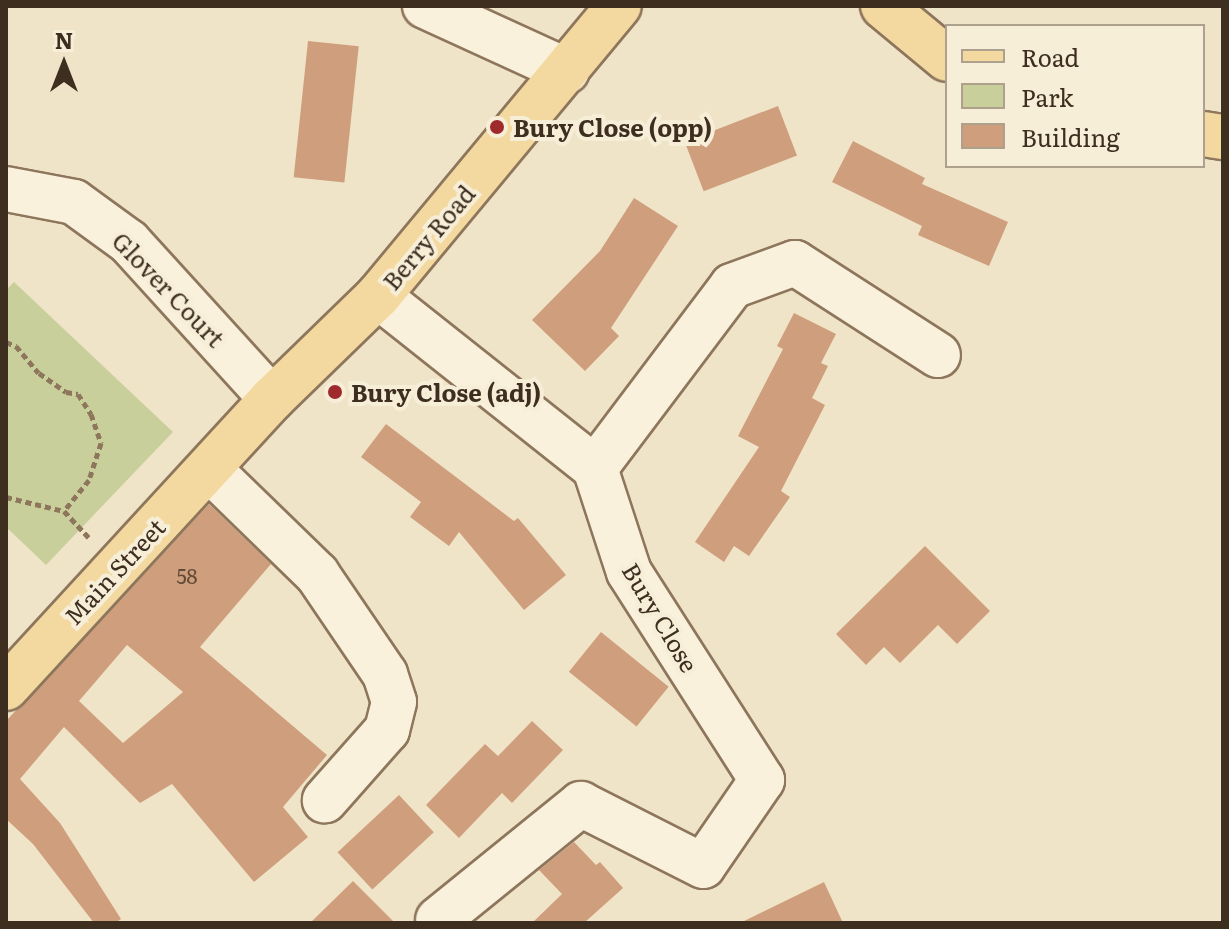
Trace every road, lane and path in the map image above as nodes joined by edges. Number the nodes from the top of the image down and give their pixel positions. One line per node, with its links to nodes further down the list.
1 (425, 6): 5 (street)
2 (619, 6): 5 (main road, Berry Road)
3 (883, 6): 4 (main road)
4 (945, 57)
5 (567, 71): 7 (main road, Berry Road)
6 (6, 189): 10 (street, Glover Court)
7 (378, 296): 10 (main road, Berry Road); 12 (street)
8 (6, 342): 13 (path)
9 (938, 355): 12 (street)
10 (272, 399): 11 (main road, Berry Road)
11 (216, 462): 14 (main road, Main Street); 15 (street)
12 (595, 468): 16 (street, Bury Close)
13 (6, 497)
14 (6, 688)
15 (325, 800)
16 (438, 920)

